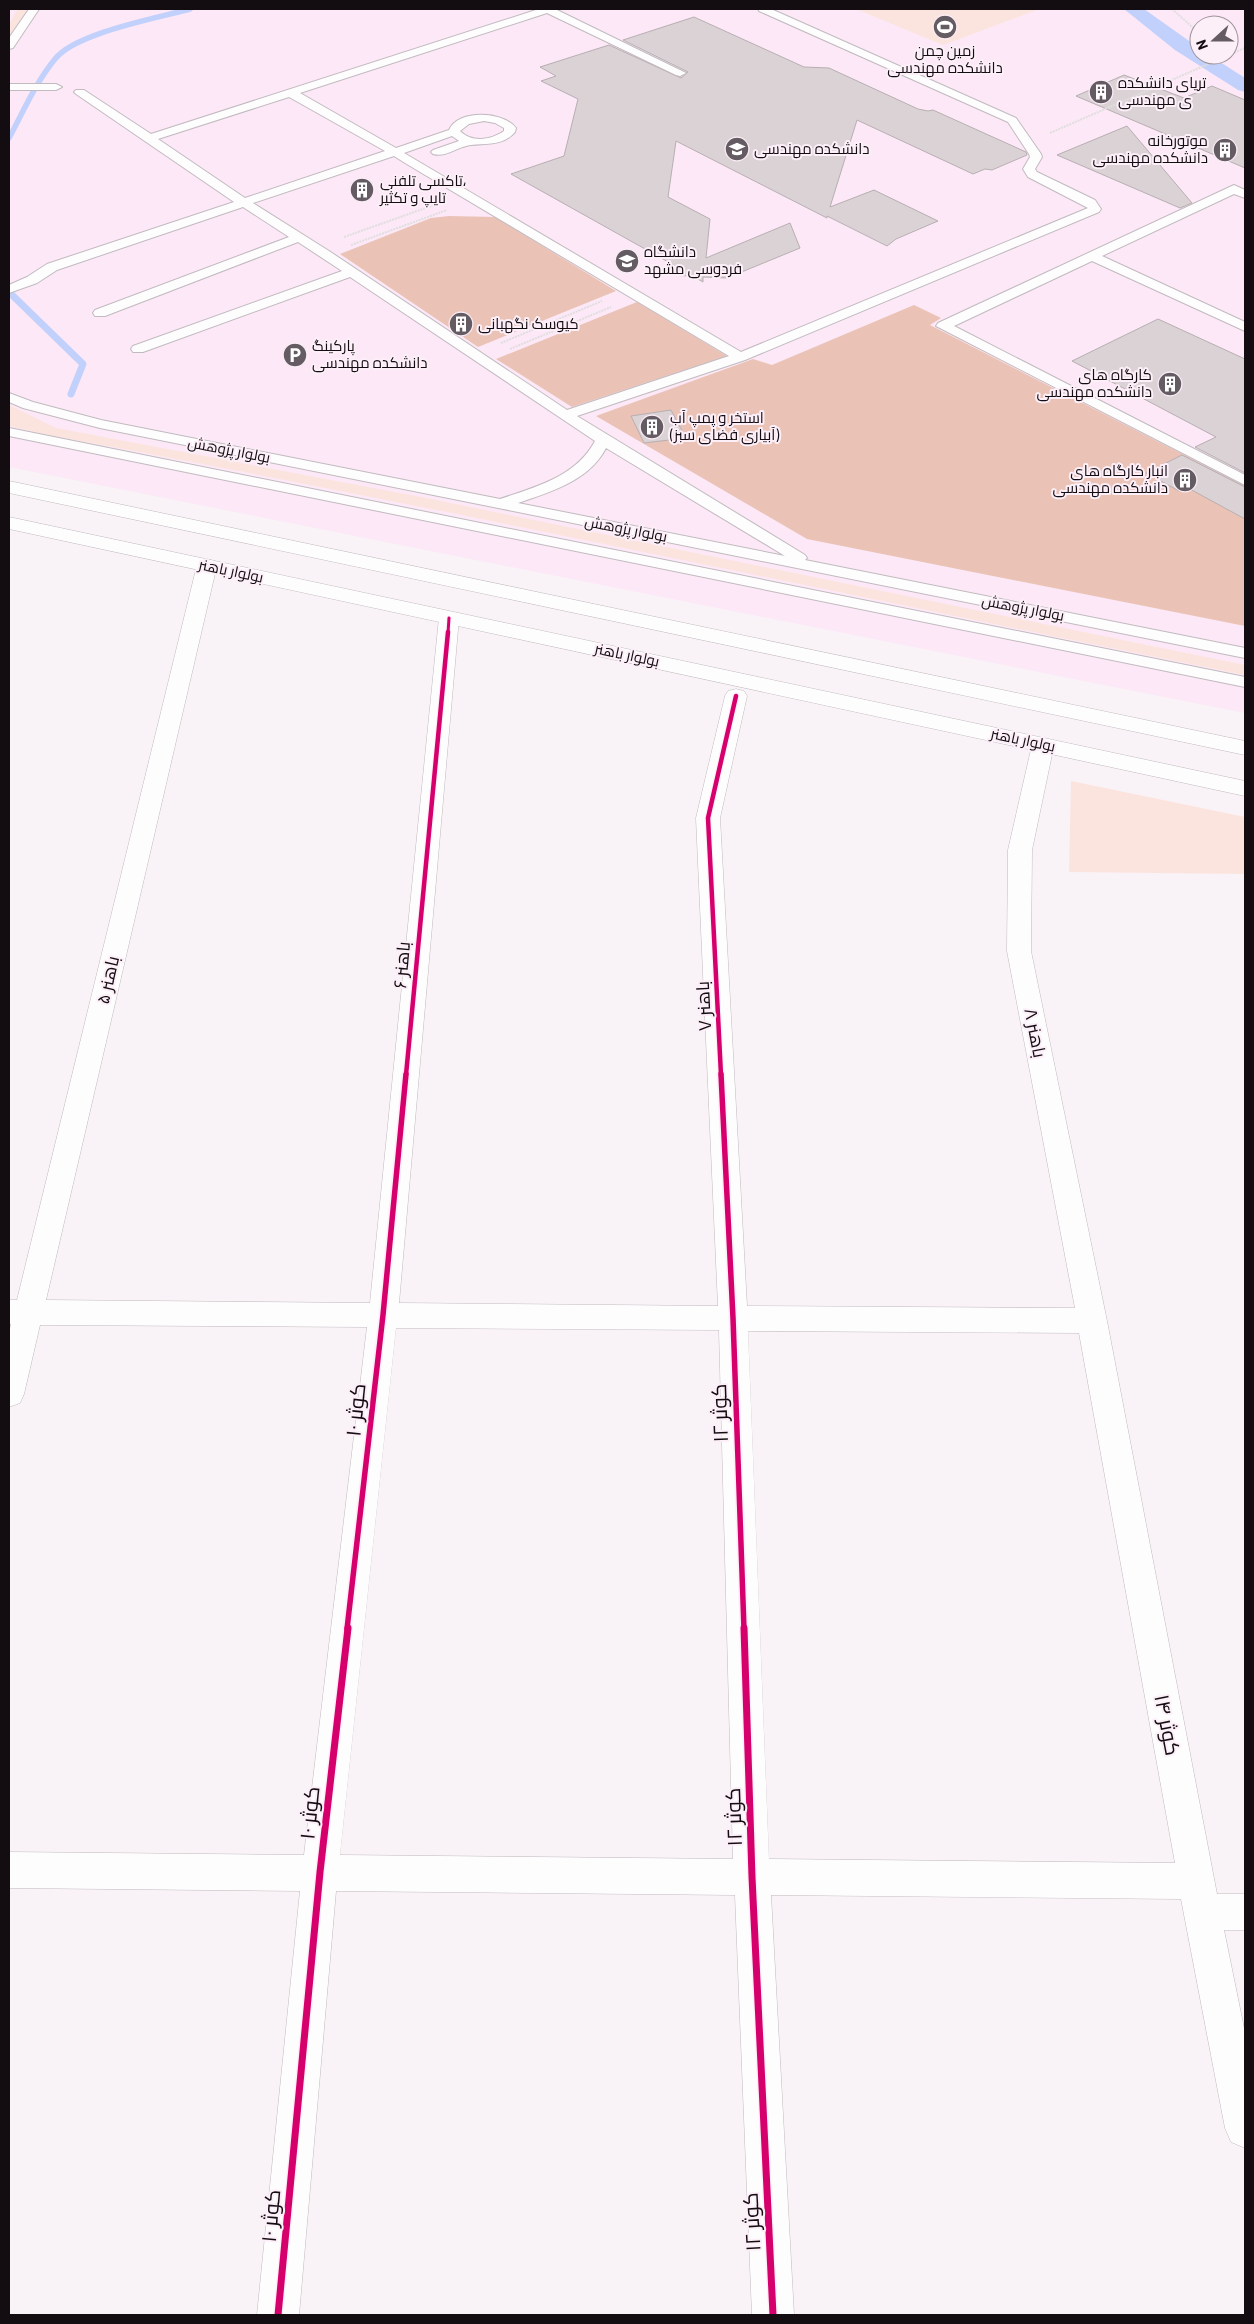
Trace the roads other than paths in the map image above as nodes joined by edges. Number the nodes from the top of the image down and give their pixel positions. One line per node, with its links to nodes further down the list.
1 (34, 9): 4 (lane)
2 (548, 9): 5 (lane); 9 (lane)
3 (763, 9): 30 (lane)
4 (9, 46)
5 (680, 73)
6 (14, 87): 7 (lane)
7 (56, 87)
8 (80, 92): 11 (lane)
9 (291, 93): 11 (lane); 13 (lane)
10 (454, 132): 12 (lane); 12 (lane); 13 (lane)
11 (150, 138): 17 (lane)
12 (471, 141): 14 (lane)
13 (394, 152): 14 (lane); 17 (lane)
14 (409, 160): 15 (lane); 30 (lane)
15 (365, 176)
16 (1245, 194): 22 (lane)
17 (245, 203): 19 (lane); 25 (lane)
18 (276, 206): 19 (lane)
19 (258, 212): 20 (lane); 21 (lane)
20 (239, 218)
21 (298, 238): 23 (lane); 27 (lane)
22 (1092, 256): 28 (lane); 35 (lane)
23 (351, 272): 29 (lane); 32 (lane)
24 (56, 279): 25 (lane)
25 (32, 280): 26 (lane)
26 (9, 289)
27 (100, 313)
28 (1245, 327)
29 (138, 349)
30 (740, 357): 32 (lane)
31 (9, 397): 37 (lane, بولوار پژوهش)
32 (566, 415): 34 (lane)
33 (9, 432): 45 (lane, بولوار پژوهش)
34 (603, 440): 37 (lane); 40 (lane)
35 (1245, 481)
36 (9, 487): 41 (street)
37 (500, 504): 40 (lane, بولوار پژوهش)
38 (9, 523): 39 (street, بولوار باهنر)
39 (207, 565): 42 (street, بولوار باهنر); 50 (street, باهنر ۵)
40 (814, 566): 44 (lane, بولوار پژوهش)
41 (587, 609): 43 (street); 48 (street)
42 (450, 618): 43 (street, بولوار باهنر); 51 (street, باهنر ۶)
43 (566, 642): 47 (street, بولوار باهنر)
44 (1245, 652)
45 (1245, 682)
46 (736, 696): 52 (street, باهنر ۷)
47 (1043, 745): 49 (street, بولوار باهنر); 53 (street, باهنر ۸)
48 (1245, 748)
49 (1245, 789)
50 (19, 1312): 51 (street); 54 (street, باهنر ۵)
51 (383, 1315): 52 (street); 56 (street, کوثر ۱۰)
52 (733, 1318): 53 (street); 57 (street, کوثر ۱۲)
53 (1092, 1321): 58 (street, کوثر ۱۴)
54 (9, 1394)
55 (9, 1870): 56 (street)
56 (320, 1872): 57 (street); 61 (street, کوثر ۱۰)
57 (752, 1877): 58 (street); 62 (street, کوثر ۱۲)
58 (1199, 1897): 59 (street); 60 (street, کوثر ۱۴)
59 (1245, 1912)
60 (1245, 2128)
61 (278, 2315)
62 (773, 2315)

